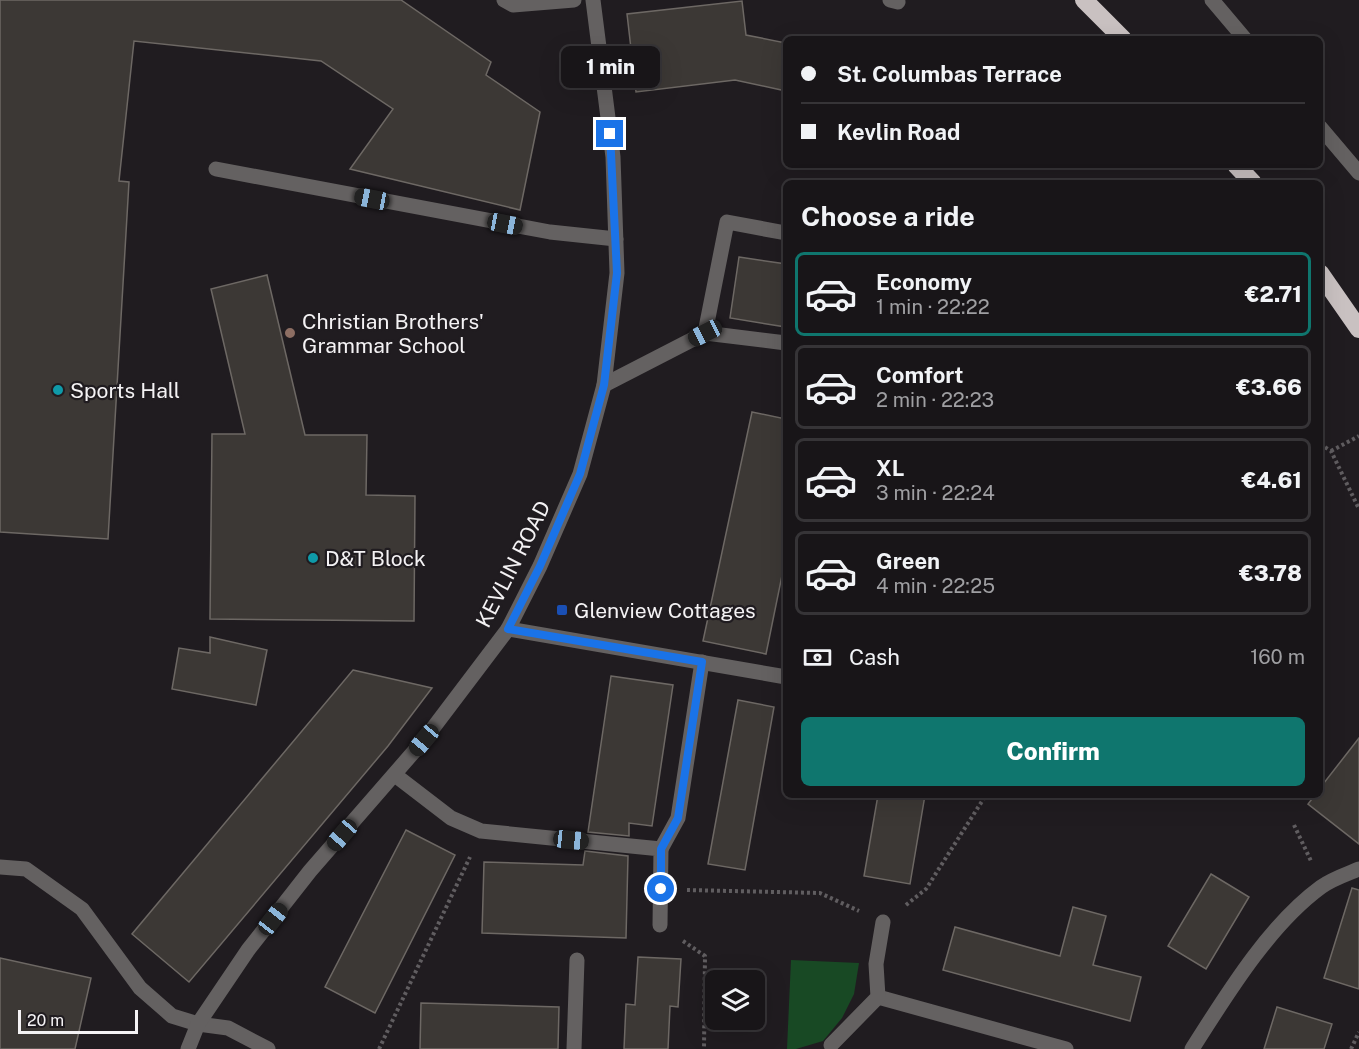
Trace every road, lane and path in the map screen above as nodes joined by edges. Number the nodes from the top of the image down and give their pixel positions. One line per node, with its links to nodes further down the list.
1 (504, 0): 2 (street)
2 (574, 0)
3 (594, 0): 14 (street, KEVLIN ROAD)
4 (1084, 0): 6 (highway)
5 (1212, 0): 7 (street)
6 (1121, 36)
7 (1242, 36)
8 (1323, 131): 11 (street)
9 (1239, 168): 12 (highway)
10 (216, 169): 14 (street)
11 (1359, 173)
12 (1250, 180)
13 (783, 232): 17 (street)
14 (616, 239): 19 (street, KEVLIN ROAD)
15 (1323, 277): 16 (highway)
16 (1359, 329)
17 (705, 333): 18 (street); 19 (street)
18 (783, 343)
19 (604, 385): 24 (street, KEVLIN ROAD)
20 (1359, 436): 22 (path)
21 (1323, 446): 22 (path)
22 (1331, 451): 23 (path)
23 (1359, 509)
24 (508, 629): 25 (street); 27 (street, KEVLIN ROAD)
25 (702, 662): 26 (street); 31 (street)
26 (783, 676)
27 (395, 775): 30 (street); 40 (street, KEVLIN ROAD)
28 (984, 798): 36 (path)
29 (1294, 825): 34 (path)
30 (481, 831): 31 (street); 45 (path)
31 (661, 849): 35 (street)
32 (0, 867): 40 (street)
33 (1359, 869): 34 (street)
34 (1323, 886): 49 (street)
35 (661, 889): 36 (path); 37 (street)
36 (883, 922): 39 (street)
37 (660, 925): 47 (path)
38 (577, 960): 46 (street)
39 (879, 997): 42 (street); 48 (street)
40 (198, 1024): 43 (street, KEVLIN ROAD); 44 (street)
41 (1359, 1032): 50 (path)
42 (831, 1045)
43 (188, 1049)
44 (268, 1049)
45 (379, 1049)
46 (574, 1049)
47 (704, 1049)
48 (1066, 1049)
49 (1192, 1049)
50 (1352, 1049)

